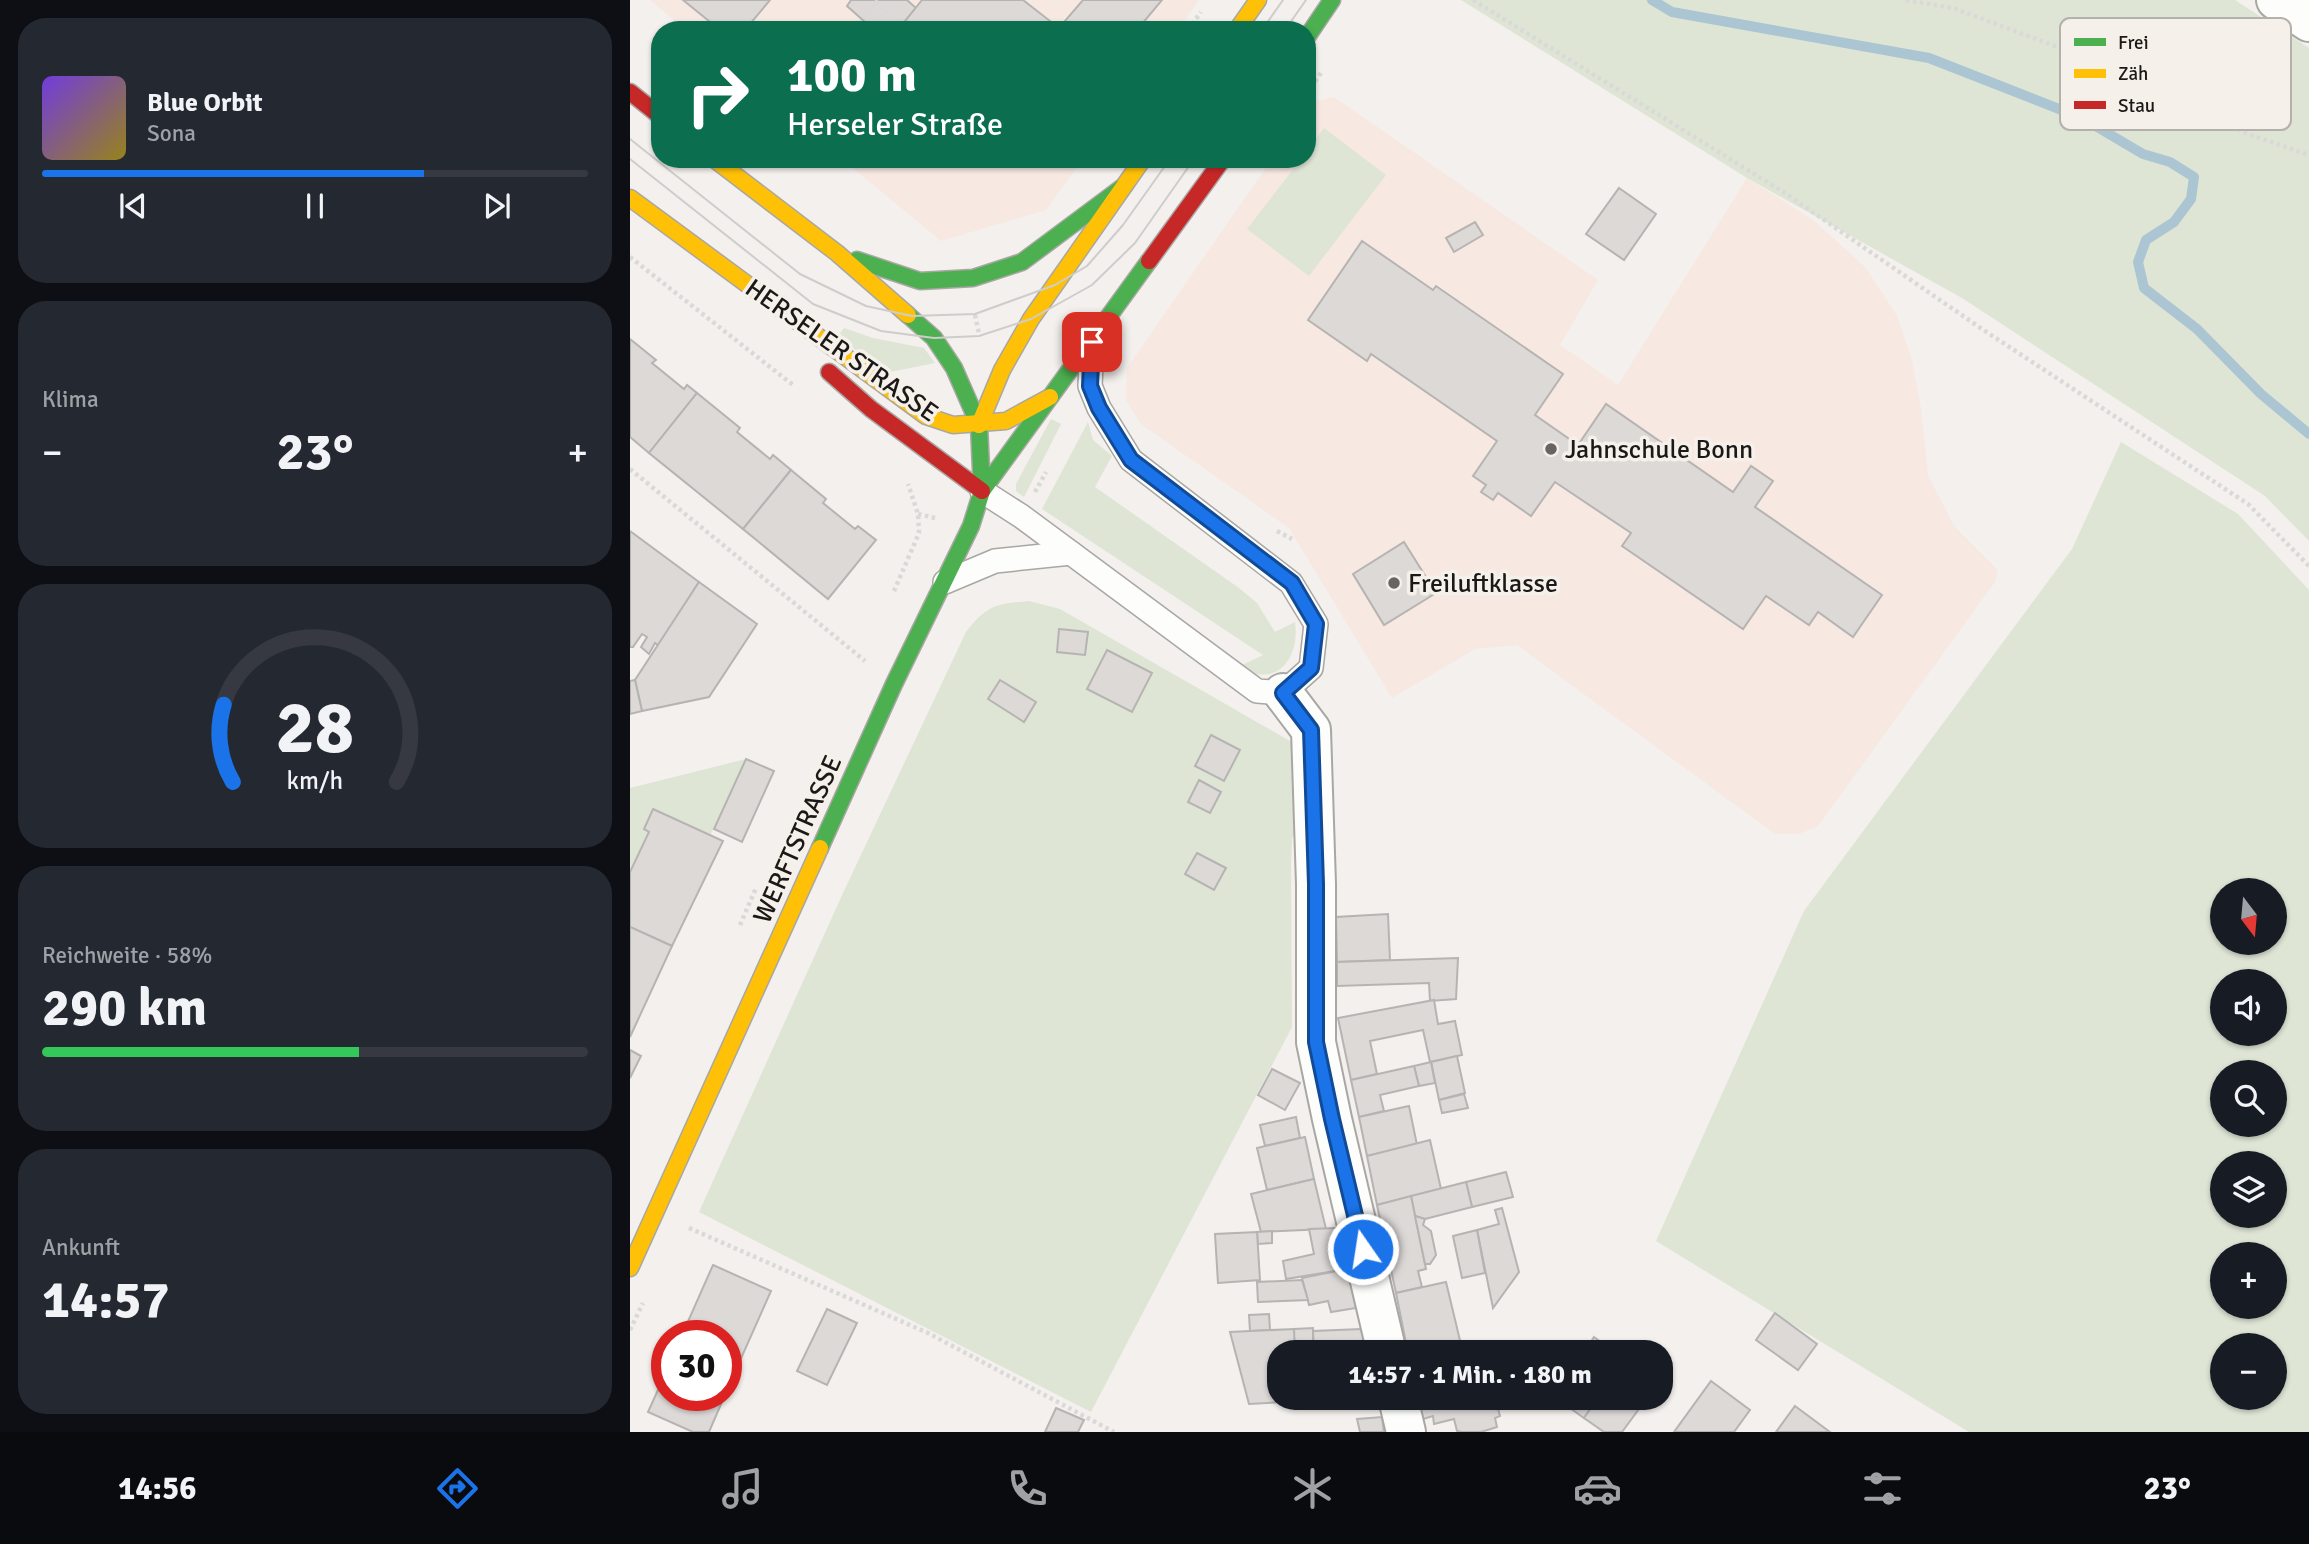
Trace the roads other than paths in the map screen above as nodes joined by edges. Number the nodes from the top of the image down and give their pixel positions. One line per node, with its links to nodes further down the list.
1 (1258, 0): 4 (street)
2 (1332, 0): 6 (street)
3 (2276, 0): 5 (street)
4 (1243, 21)
5 (2309, 22)
6 (1316, 24)
7 (630, 92): 8 (street)
8 (651, 109)
9 (726, 168): 15 (street, HERSELER STRASSE)
10 (1137, 168): 12 (street)
11 (1217, 168): 17 (street)
12 (1124, 186): 15 (street, HERSELER STRASSE); 20 (street)
13 (630, 198): 14 (street, HERSELER STRASSE)
14 (663, 223): 16 (street, HERSELER STRASSE); 20 (street, HERSELER STRASSE)
15 (837, 253): 20 (street, HERSELER STRASSE)
16 (788, 335)
17 (1092, 342): 19 (street); 24 (lane)
18 (819, 363): 21 (street, HERSELER STRASSE)
19 (1050, 397): 20 (street); 21 (street)
20 (979, 425): 21 (street, WERFTSTRASSE)
21 (982, 491): 22 (lane, HERSELER STRASSE); 23 (street, WERFTSTRASSE)
22 (1071, 553): 23 (lane); 24 (lane, HERSELER STRASSE)
23 (945, 582): 25 (street, WERFTSTRASSE)
24 (1283, 693): 26 (street)
25 (630, 1268)
26 (1384, 1340)
27 (1401, 1410): 28 (street)
28 (1406, 1432)

